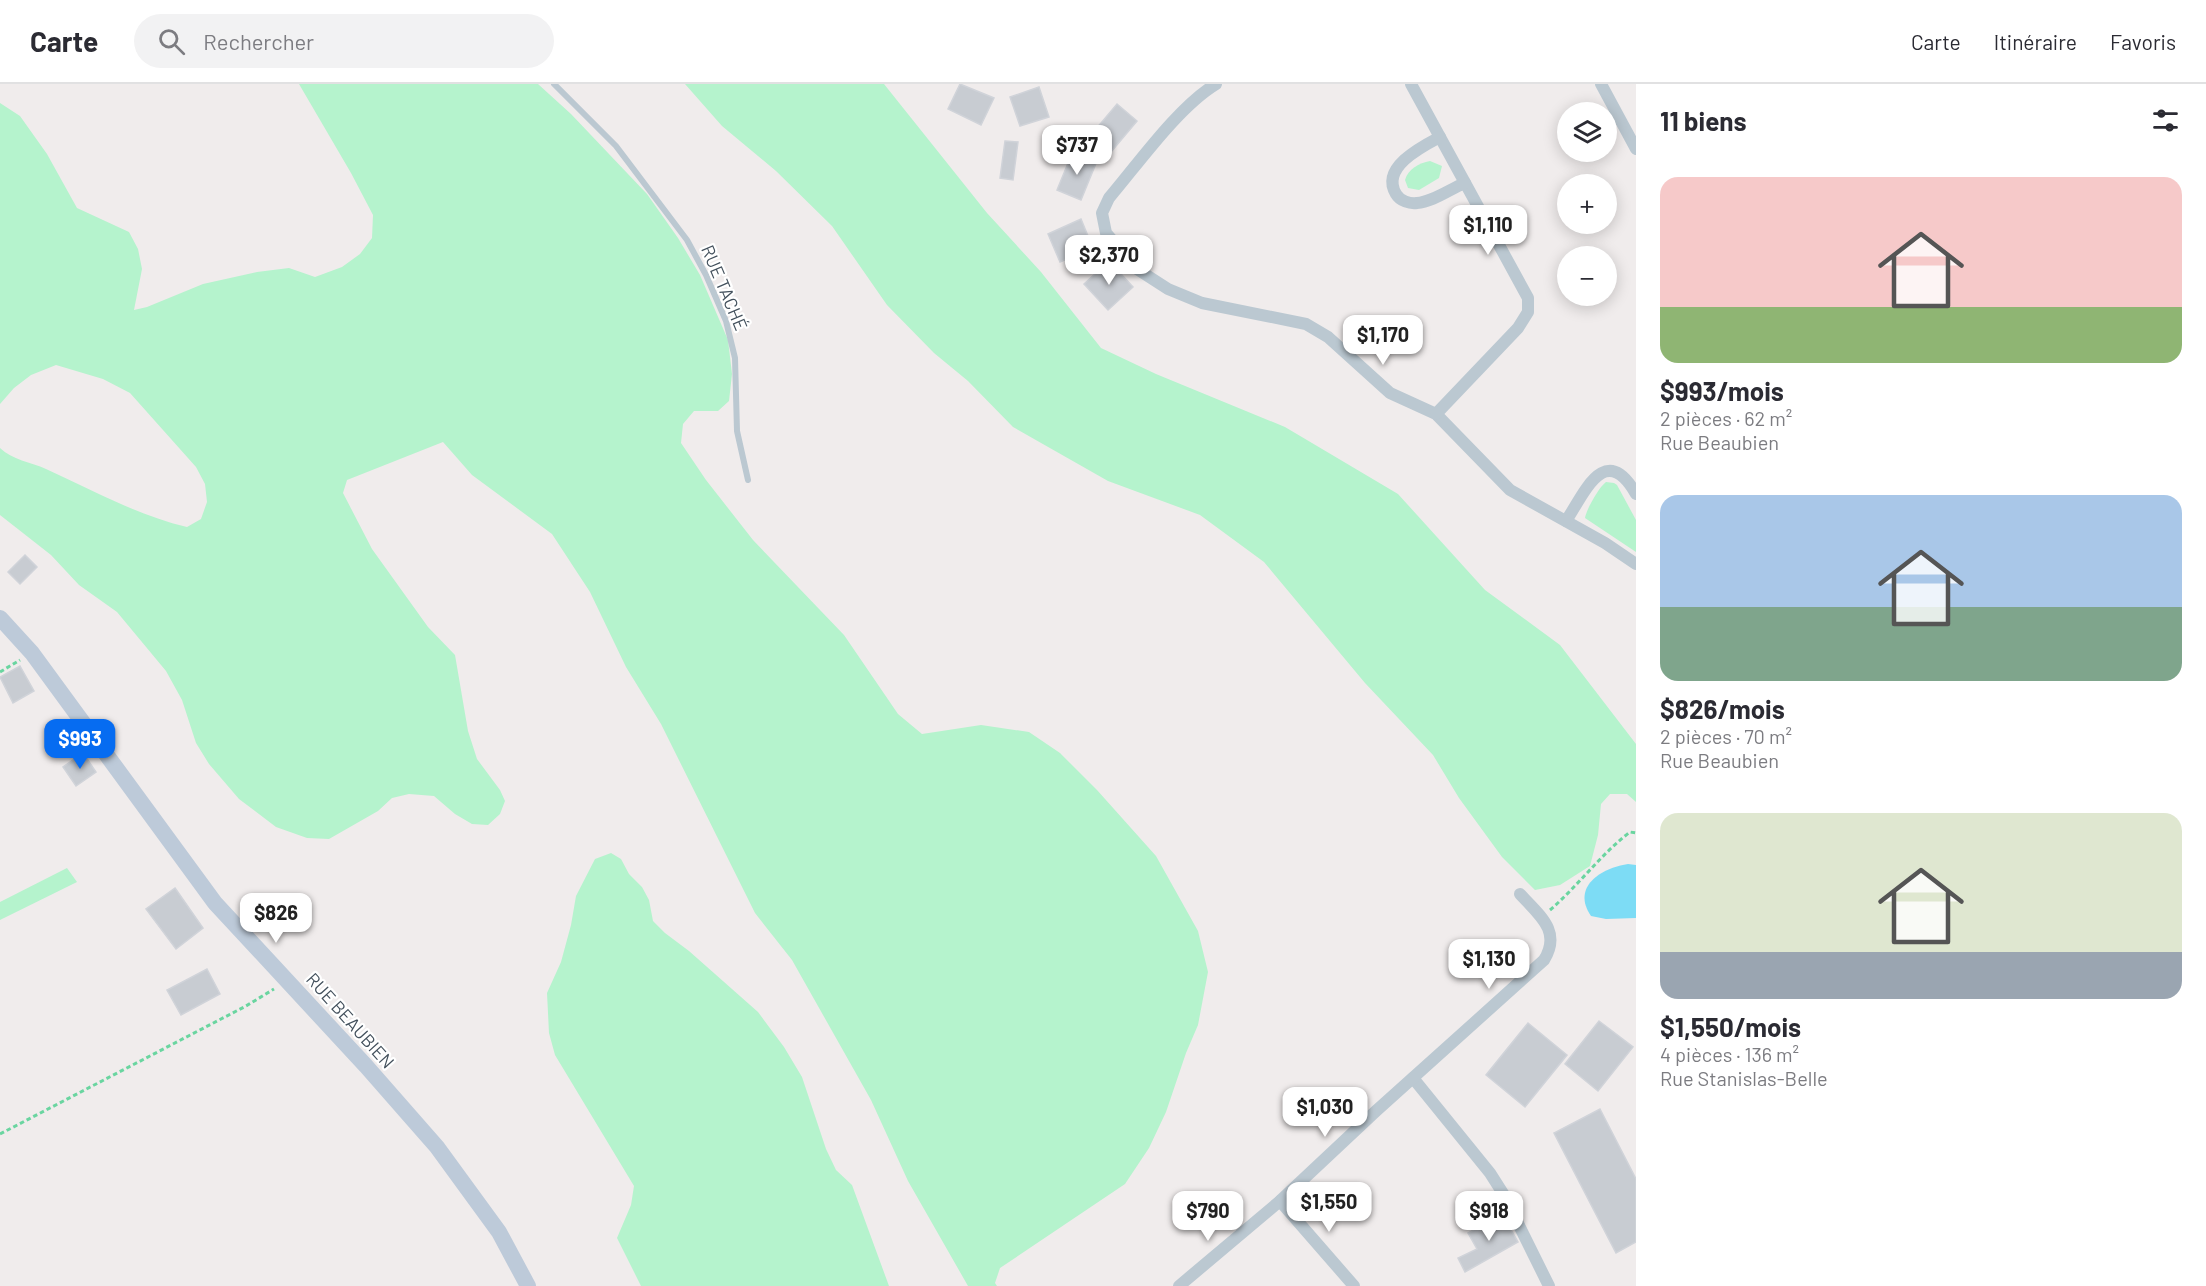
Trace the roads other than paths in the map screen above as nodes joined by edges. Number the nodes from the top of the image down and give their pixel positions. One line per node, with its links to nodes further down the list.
1 (554, 84): 9 (lane, RUE TACHÉ)
2 (1411, 84): 5 (street)
3 (1601, 84): 6 (street)
4 (1209, 86): 8 (street)
5 (1440, 137): 7 (street); 7 (street)
6 (1636, 149)
7 (1465, 183): 8 (street)
8 (1436, 414): 11 (street)
9 (748, 480)
10 (1636, 494): 11 (street)
11 (1566, 521): 12 (street)
12 (1636, 564)
13 (0, 618): 17 (main road, RUE BEAUBIEN)
14 (1520, 894): 15 (street)
15 (1413, 1078): 16 (street); 20 (street)
16 (1280, 1201): 18 (street); 19 (street)
17 (528, 1286)
18 (1179, 1286)
19 (1354, 1286)
20 (1549, 1286)

